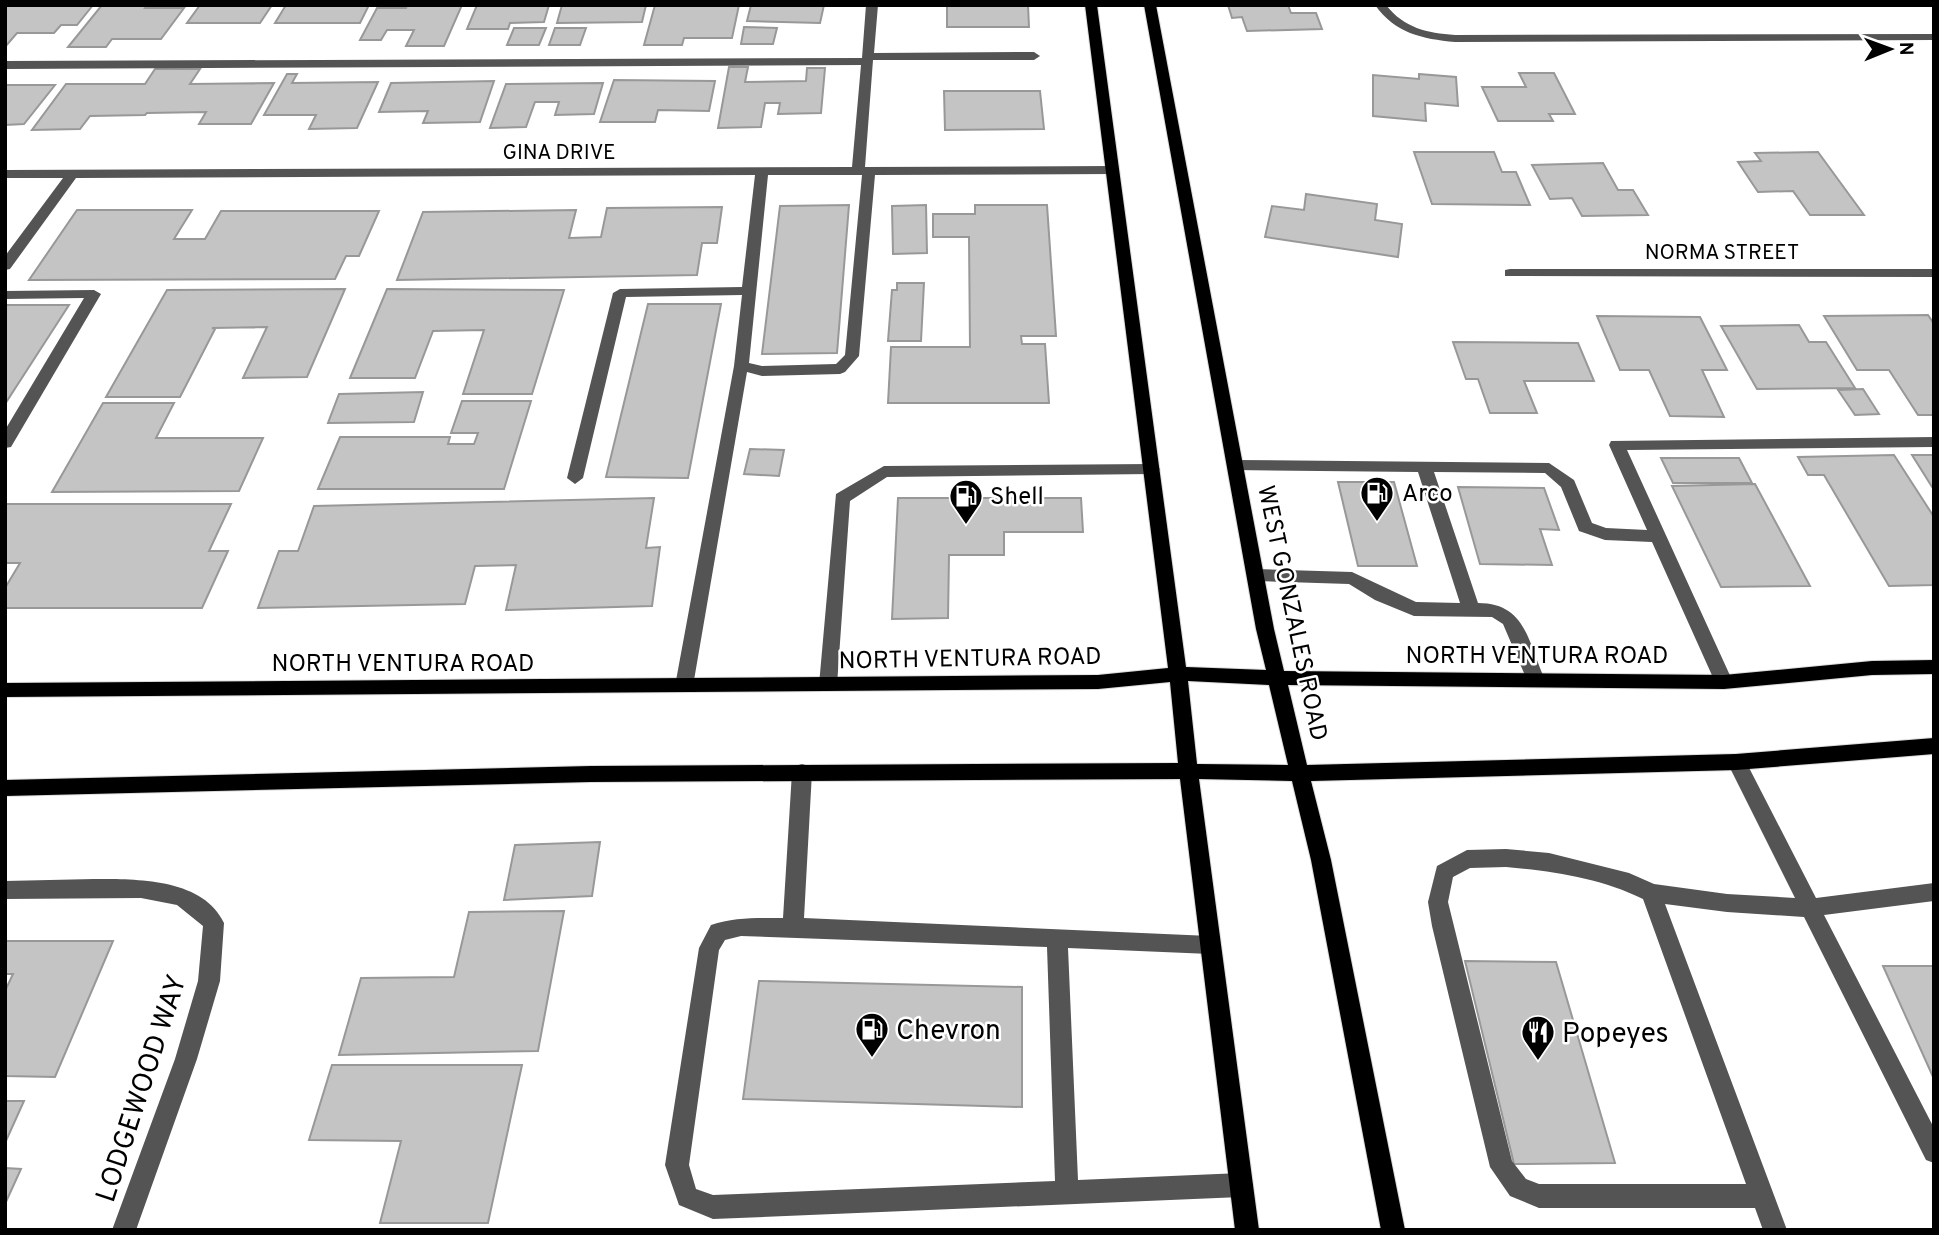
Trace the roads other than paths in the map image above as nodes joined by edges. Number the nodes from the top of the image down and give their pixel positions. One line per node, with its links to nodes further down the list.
1 (872, 5): 7 (street)
2 (1091, 5): 9 (main road)
3 (1150, 5): 22 (main road, WEST GONZALES ROAD)
4 (1380, 5): 5 (street)
5 (1934, 37)
6 (1034, 56): 7 (street)
7 (867, 59): 8 (street); 11 (street)
8 (5, 65)
9 (1113, 170): 11 (street, GINA DRIVE); 24 (main road)
10 (762, 171): 11 (street, GINA DRIVE); 12 (street, GINA DRIVE); 17 (street)
11 (863, 171): 19 (street)
12 (73, 173): 13 (street, GINA DRIVE); 14 (street)
13 (5, 174)
14 (5, 266)
15 (1510, 273): 16 (street, NORMA STREET)
16 (1934, 273)
17 (748, 291): 19 (street); 25 (street)
18 (5, 295): 21 (street)
19 (740, 366): 35 (street)
20 (1934, 442): 26 (street)
21 (5, 443)
22 (1235, 465): 23 (street); 27 (main road, WEST GONZALES ROAD)
23 (1424, 467): 26 (street); 28 (street)
24 (1152, 469): 30 (main road); 34 (street)
25 (575, 478)
26 (1657, 536): 33 (street)
27 (1256, 575): 28 (street); 31 (main road, WEST GONZALES ROAD)
28 (1471, 610): 32 (street)
29 (1934, 667): 33 (main road, NORTH VENTURA ROAD)
30 (1178, 674): 31 (main road, NORTH VENTURA ROAD); 34 (main road, NORTH VENTURA ROAD); 39 (main road)
31 (1278, 678): 32 (main road, NORTH VENTURA ROAD); 41 (main road, WEST GONZALES ROAD)
32 (1536, 680): 33 (main road, NORTH VENTURA ROAD)
33 (1724, 682)
34 (828, 685): 35 (main road, NORTH VENTURA ROAD)
35 (684, 686): 36 (main road, NORTH VENTURA ROAD)
36 (5, 690)
37 (1934, 746): 38 (main road)
38 (1736, 762): 41 (main road); 46 (street)
39 (1188, 771): 40 (main road); 41 (main road); 49 (main road)
40 (802, 772): 42 (main road); 47 (street)
41 (1300, 773): 56 (main road, WEST GONZALES ROAD)
42 (5, 788)
43 (5, 890): 54 (street, LODGEWOOD WAY)
44 (1934, 892): 46 (street)
45 (1651, 893): 46 (street); 53 (street); 53 (street)
46 (1809, 908): 50 (street)
47 (793, 926): 48 (street); 52 (street)
48 (1057, 938): 49 (street); 52 (street)
49 (1210, 946): 51 (main road)
50 (1932, 1146)
51 (1241, 1185): 52 (street); 55 (main road)
52 (1067, 1193)
53 (1763, 1196): 57 (street)
54 (124, 1230)
55 (1247, 1230)
56 (1393, 1230)
57 (1776, 1230)

